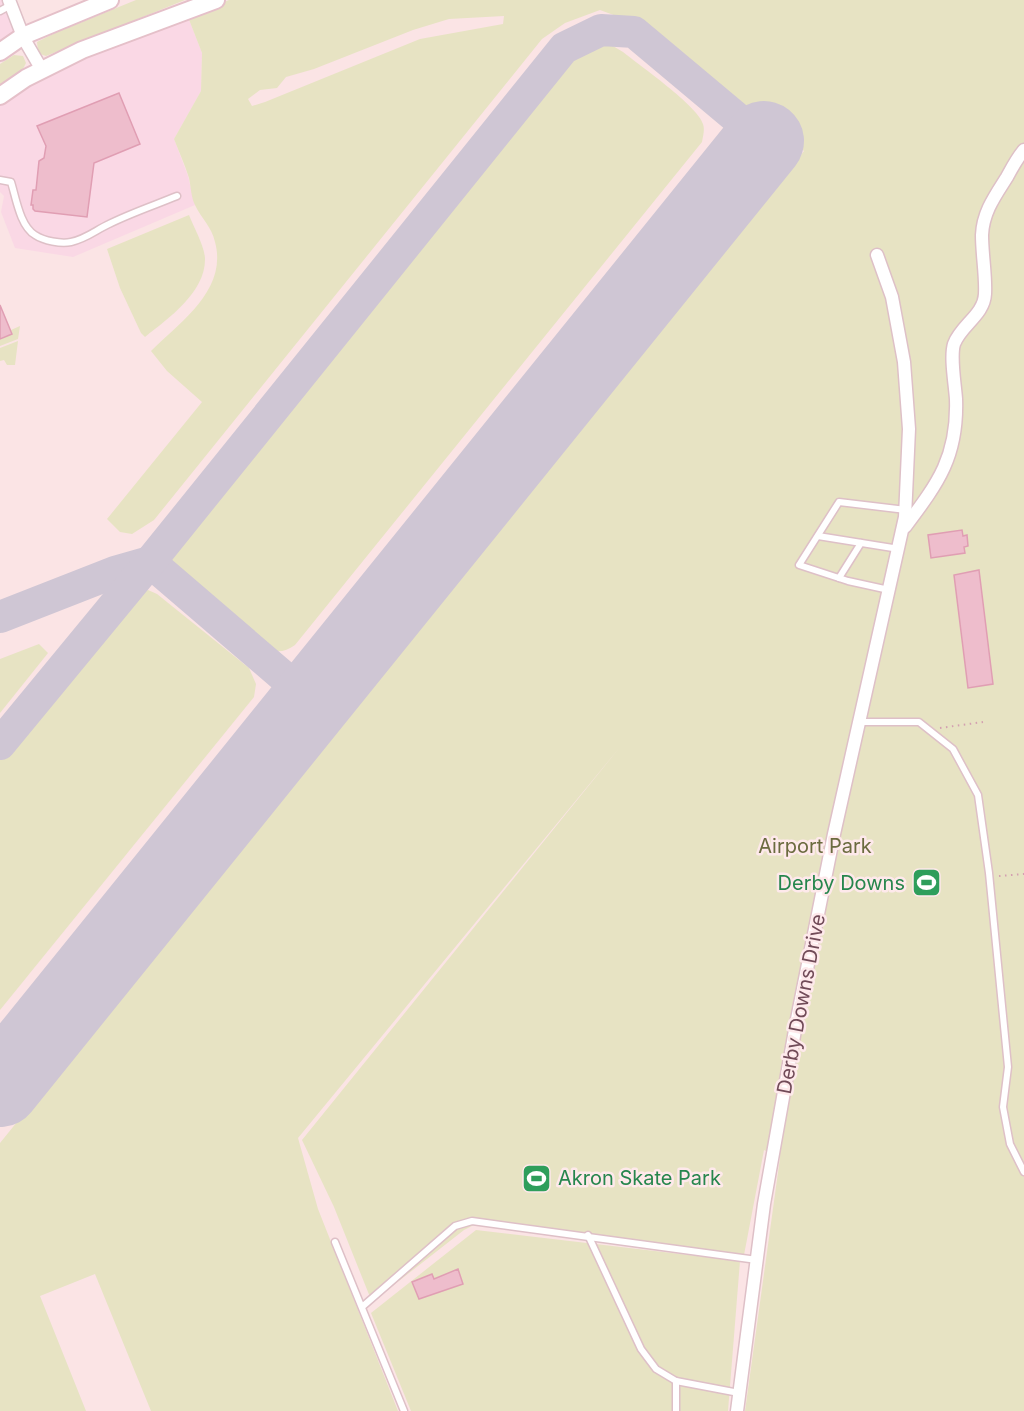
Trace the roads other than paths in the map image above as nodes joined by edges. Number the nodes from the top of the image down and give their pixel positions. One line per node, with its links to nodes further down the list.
1 (110, 0): 4 (main road)
2 (214, 0): 6 (main road)
3 (7, 5): 4 (street)
4 (23, 36): 5 (main road); 6 (street)
5 (0, 52)
6 (42, 70): 7 (main road)
7 (0, 96)
8 (1024, 150): 13 (street, Derby Downs Drive)
9 (0, 180): 10 (lane)
10 (177, 196)
11 (877, 255): 12 (street, Derby Downs Drive)
12 (906, 510): 13 (street, Derby Downs Drive); 14 (lane)
13 (903, 531): 16 (street, Derby Downs Drive)
14 (818, 536): 15 (lane); 17 (lane)
15 (861, 543): 16 (lane); 17 (lane)
16 (899, 549): 18 (street, Derby Downs Drive)
17 (839, 578): 18 (lane)
18 (889, 590): 19 (street, Derby Downs Drive)
19 (859, 722): 20 (lane); 23 (street, Derby Downs Drive)
20 (1024, 1172)
21 (588, 1235): 23 (lane); 24 (lane); 25 (lane)
22 (335, 1242): 24 (lane)
23 (756, 1260): 26 (street, Derby Downs Drive)
24 (362, 1307): 27 (lane)
25 (676, 1381): 26 (lane); 28 (lane)
26 (739, 1393): 29 (street, Derby Downs Drive)
27 (404, 1411)
28 (676, 1411)
29 (737, 1411)

